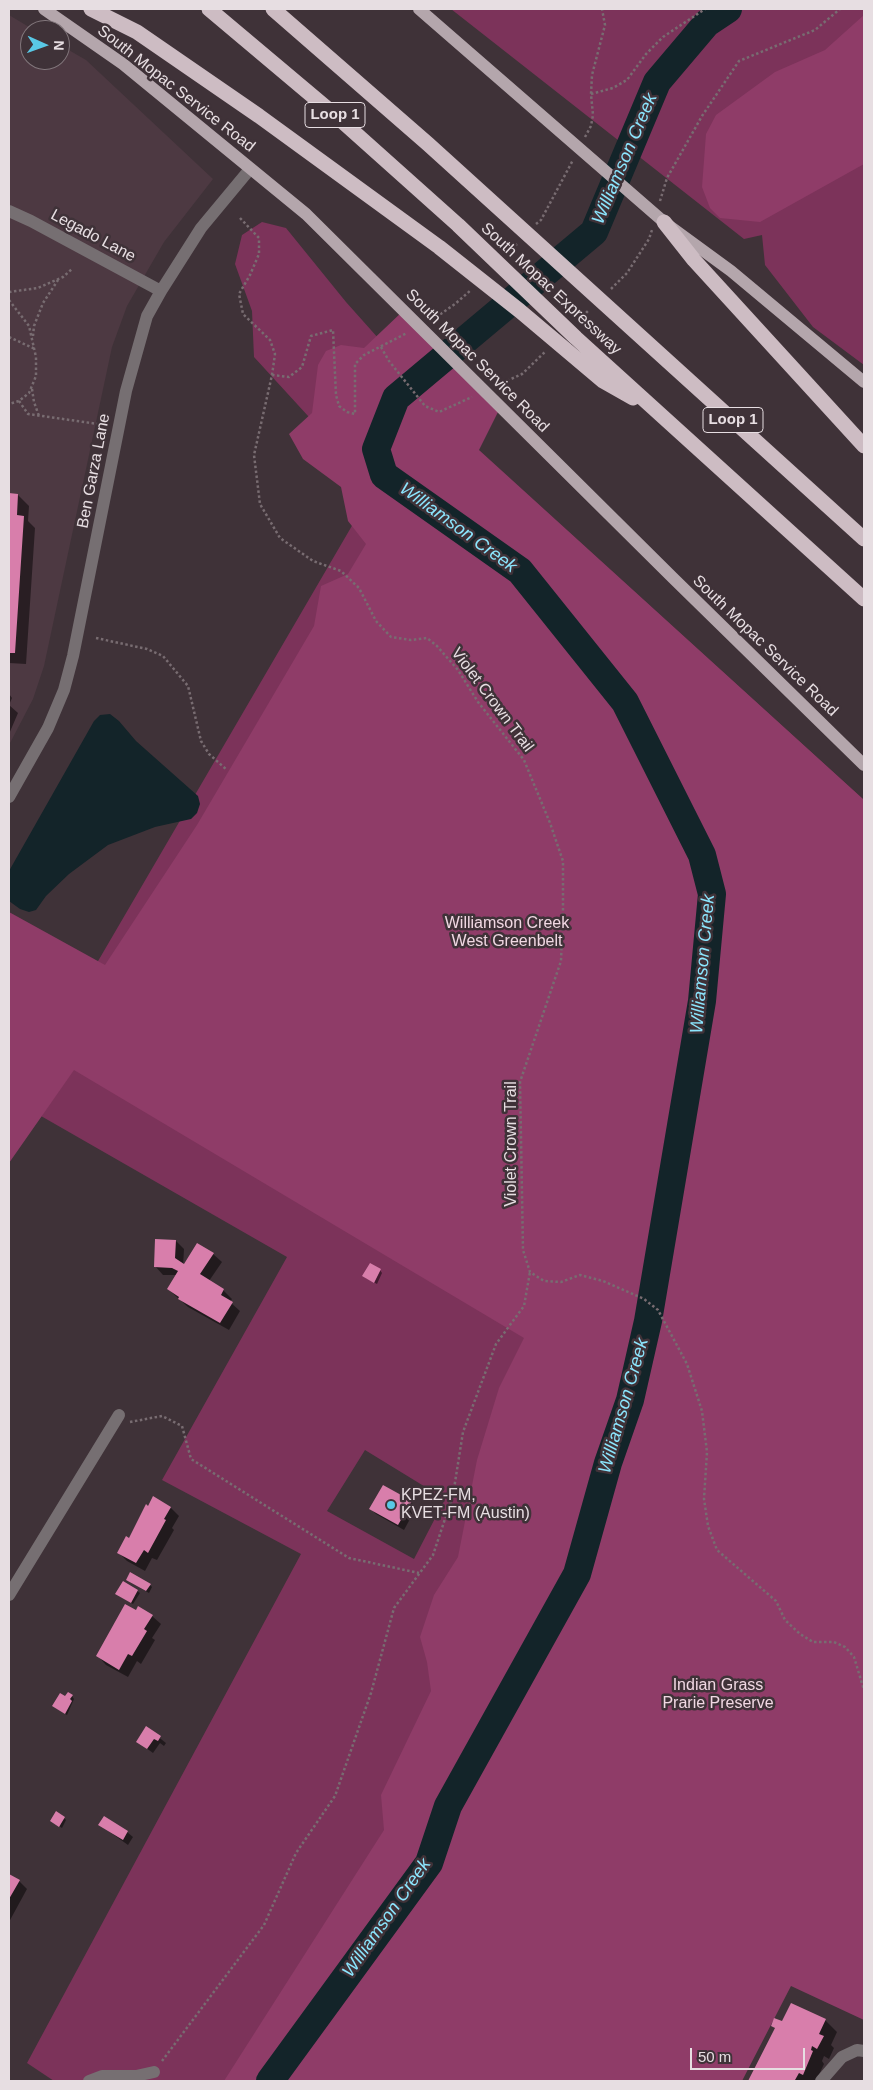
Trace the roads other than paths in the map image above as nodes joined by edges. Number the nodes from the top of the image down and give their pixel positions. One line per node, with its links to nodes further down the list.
1 (44, 9): 6 (main road, South Mopac Service Road)
2 (91, 9): 11 (highway)
3 (209, 9): 11 (highway, South Mopac Expressway / Loop 1)
4 (273, 9): 13 (highway, South Mopac Expressway / Loop 1)
5 (419, 9): 8 (main road)
6 (250, 169): 9 (street, Ben Garza Lane); 15 (main road, South Mopac Service Road)
7 (9, 212): 9 (street, Legado Lane)
8 (659, 222): 10 (main road); 12 (highway)
9 (161, 291): 16 (street, Ben Garza Lane)
10 (864, 382)
11 (657, 412): 14 (highway, South Mopac Expressway / Loop 1)
12 (864, 446)
13 (864, 539)
14 (864, 599)
15 (864, 765)
16 (9, 798)
17 (116, 1419): 18 (street)
18 (9, 1596)
19 (864, 2051): 22 (street)
20 (154, 2072): 21 (street)
21 (88, 2081)
22 (821, 2081)

